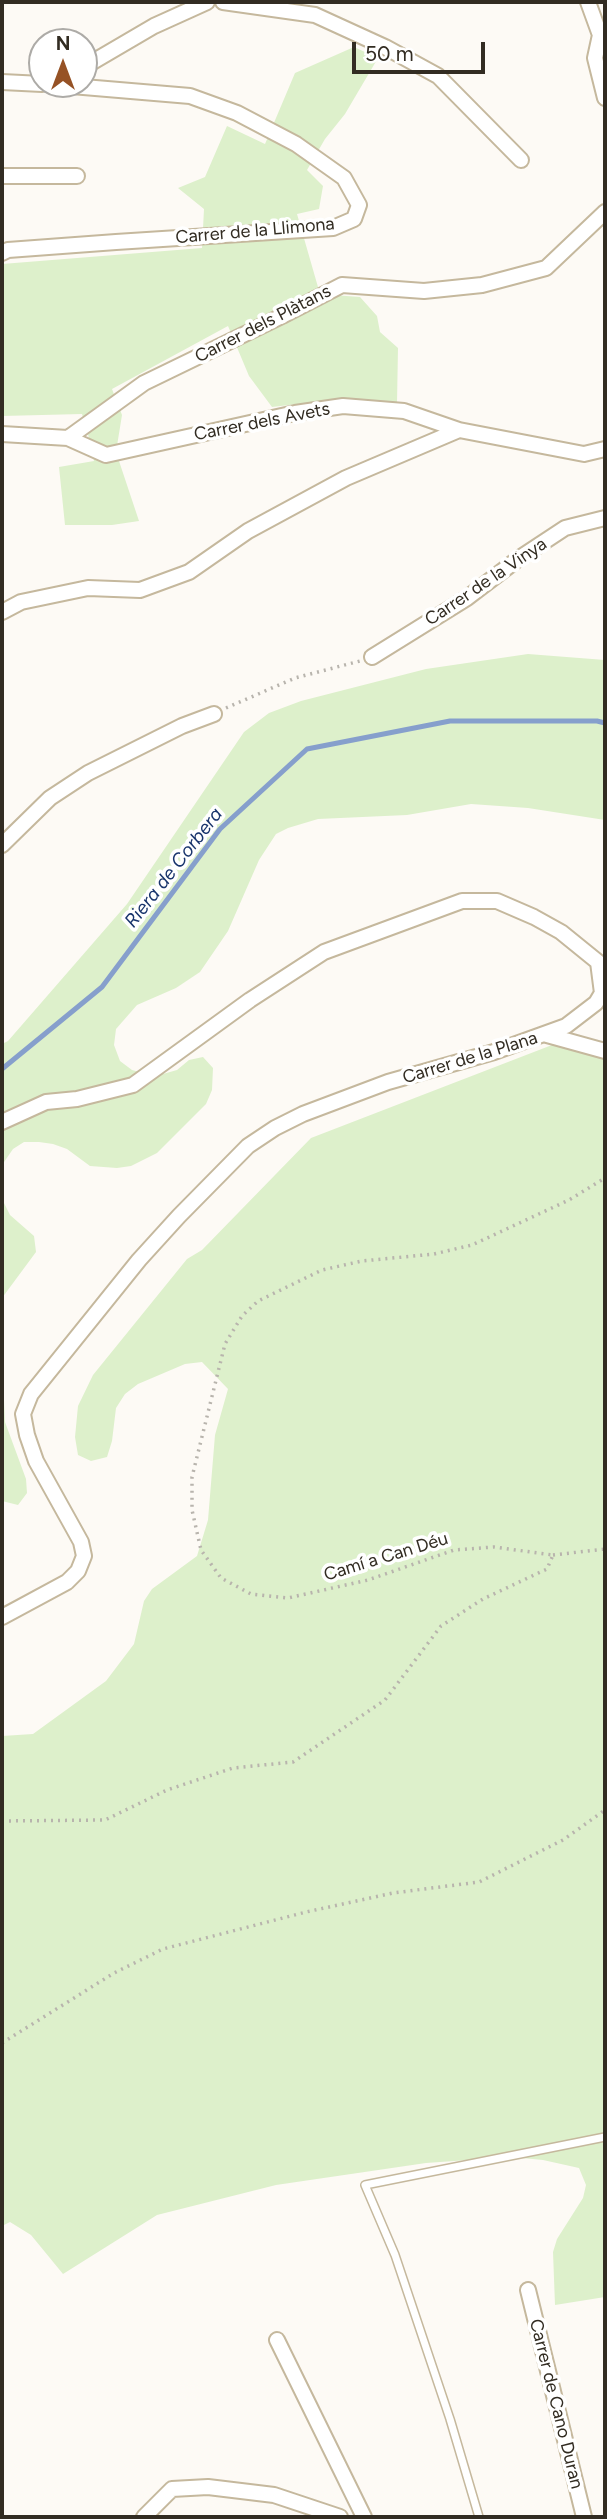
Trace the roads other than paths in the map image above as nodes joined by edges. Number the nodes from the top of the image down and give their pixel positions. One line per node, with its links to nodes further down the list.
1 (207, 2): 6 (street)
2 (223, 2): 4 (street)
3 (587, 2): 5 (street)
4 (247, 4): 11 (street)
5 (603, 37): 10 (street)
6 (98, 59)
7 (2, 82): 8 (street)
8 (28, 83)
9 (98, 88): 15 (street, Carrer de la Llimona)
10 (605, 98)
11 (521, 160)
12 (2, 176): 13 (street)
13 (77, 176)
14 (605, 212): 18 (street, Carrer dels Plàtans)
15 (2, 253)
16 (459, 430): 18 (street, Carrer dels Avets); 19 (street, Carrer dels Avets); 21 (street)
17 (2, 434): 18 (street)
18 (68, 438)
19 (605, 449)
20 (605, 518): 22 (street, Carrer de la Vinya)
21 (2, 612)
22 (372, 657)
23 (214, 714): 24 (street)
24 (2, 845)
25 (547, 1035): 26 (street); 27 (street, Carrer de la Plana); 28 (street, Carrer de la Plana)
26 (605, 1051)
27 (2, 1122)
28 (2, 1617)
29 (605, 2137): 35 (lane)
30 (528, 2290): 36 (street, Carrer de Cano Duran)
31 (277, 2340): 34 (street)
32 (144, 2517): 33 (street)
33 (340, 2517)
34 (363, 2517)
35 (479, 2517)
36 (584, 2517)

